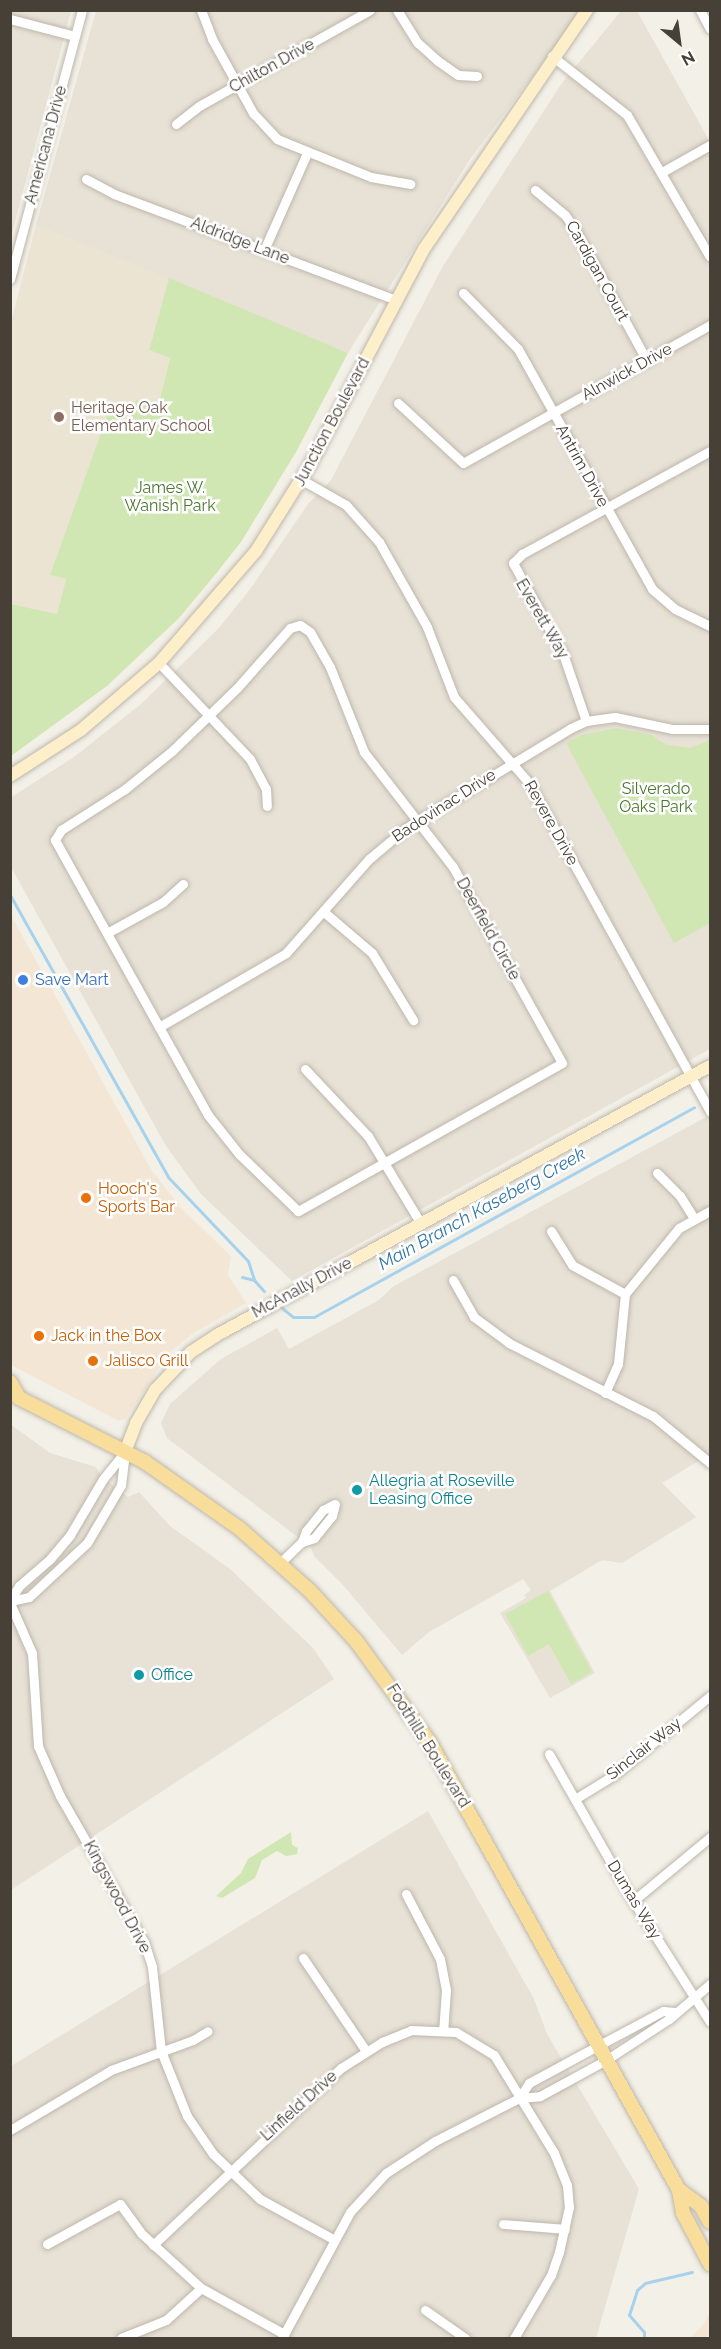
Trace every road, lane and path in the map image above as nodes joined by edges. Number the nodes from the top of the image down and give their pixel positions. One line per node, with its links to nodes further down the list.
1 (82, 10): 9 (street, Americana Drive)
2 (201, 10): 12 (street)
3 (370, 10): 12 (street, Chilton Drive)
4 (397, 10): 11 (street)
5 (587, 10): 10 (main road, Junction Boulevard)
6 (700, 10): 8 (street)
7 (10, 19): 9 (street)
8 (711, 29)
9 (75, 36): 22 (street, Americana Drive)
10 (552, 56): 16 (street); 25 (main road, Junction Boulevard)
11 (477, 76)
12 (237, 85): 13 (street, Chilton Drive); 15 (street)
13 (176, 124)
14 (711, 145): 16 (street)
15 (307, 153): 18 (street); 20 (street)
16 (662, 172): 21 (street)
17 (86, 179): 20 (street, Aldridge Lane)
18 (410, 184)
19 (535, 190): 27 (street, Cardigan Court)
20 (264, 250): 25 (street, Aldridge Lane)
21 (711, 257)
22 (13, 262): 23 (street, Americana Drive)
23 (10, 279)
24 (464, 292): 29 (street, Antrim Drive)
25 (396, 300): 31 (main road, Junction Boulevard)
26 (711, 326): 27 (street, Alnwick Drive)
27 (647, 361): 29 (street, Alnwick Drive)
28 (398, 403): 29 (street, Alnwick Drive)
29 (553, 413): 32 (street, Antrim Drive)
30 (711, 451): 32 (street, Everett Way)
31 (302, 480): 34 (main road, Junction Boulevard); 38 (street, Revere Drive)
32 (606, 509): 33 (street, Antrim Drive); 36 (street, Everett Way)
33 (710, 626)
34 (159, 663): 35 (street); 39 (main road, Junction Boulevard)
35 (209, 716): 40 (street); 41 (street, Deerfield Circle); 44 (street, Deerfield Circle)
36 (586, 721): 37 (street, Badovinac Drive); 38 (street, Badovinac Drive)
37 (711, 729)
38 (512, 762): 41 (street, Badovinac Drive); 49 (street, Revere Drive)
39 (10, 776)
40 (267, 807)
41 (417, 821): 43 (street, Badovinac Drive); 51 (street, Deerfield Circle)
42 (183, 884): 44 (street)
43 (324, 912): 45 (street); 46 (street, Badovinac Drive)
44 (107, 933): 46 (street, Deerfield Circle)
45 (413, 1020)
46 (159, 1027): 51 (street, Deerfield Circle)
47 (711, 1065): 49 (main road, McAnally Drive)
48 (305, 1069): 51 (street)
49 (690, 1077): 50 (street, Revere Drive); 55 (main road, McAnally Drive)
50 (711, 1112)
51 (387, 1164): 55 (street)
52 (657, 1173): 54 (street)
53 (711, 1210): 54 (street)
54 (693, 1217): 58 (street)
55 (421, 1224): 62 (main road, McAnally Drive)
56 (551, 1231): 58 (street)
57 (453, 1280): 60 (street)
58 (625, 1294): 60 (street)
59 (10, 1382): 61 (main road, Foothills Boulevard)
60 (604, 1393): 63 (street)
61 (15, 1401): 62 (main road, Foothills Boulevard)
62 (125, 1452): 65 (main road, Foothills Boulevard); 66 (street, McAnally Drive); 66 (street, McAnally Drive)
63 (711, 1463)
64 (334, 1504): 65 (street)
65 (280, 1562): 80 (main road, Foothills Boulevard)
66 (10, 1601): 81 (street, Kingswood Drive)
67 (711, 1696): 69 (street, Sinclair Way)
68 (549, 1754): 69 (street, Dumas Way)
69 (575, 1799): 72 (street, Dumas Way)
70 (711, 1837): 72 (street)
71 (406, 1894): 78 (street)
72 (633, 1901): 75 (street, Dumas Way)
73 (303, 1958): 82 (street)
74 (711, 1984): 75 (street)
75 (696, 1998): 76 (street); 77 (street, Dumas Way)
76 (675, 2012): 80 (street); 83 (street)
77 (711, 2022)
78 (443, 2029): 82 (street, Linfield Drive); 84 (street, Linfield Drive)
79 (208, 2031): 81 (street)
80 (598, 2046): 83 (main road, Foothills Boulevard); 84 (street)
81 (161, 2051): 85 (street); 86 (street, Kingswood Drive)
82 (366, 2051): 86 (street, Linfield Drive)
83 (606, 2060): 84 (street); 87 (main road, Foothills Boulevard)
84 (519, 2098): 90 (street, Linfield Drive); 91 (street)
85 (10, 2130)
86 (229, 2171): 91 (street, Kingswood Drive); 93 (street, Linfield Drive)
87 (679, 2190): 88 (main road, Foothills Boulevard); 94 (main road, Foothills Boulevard)
88 (711, 2222)
89 (503, 2224): 90 (street)
90 (565, 2229): 100 (street, Linfield Drive)
91 (333, 2239): 97 (street)
92 (46, 2244): 93 (street)
93 (153, 2245): 95 (street)
94 (711, 2264)
95 (201, 2288): 97 (street); 98 (street)
96 (425, 2310): 99 (street)
97 (283, 2336)
98 (121, 2338)
99 (465, 2338)
100 (514, 2338)

